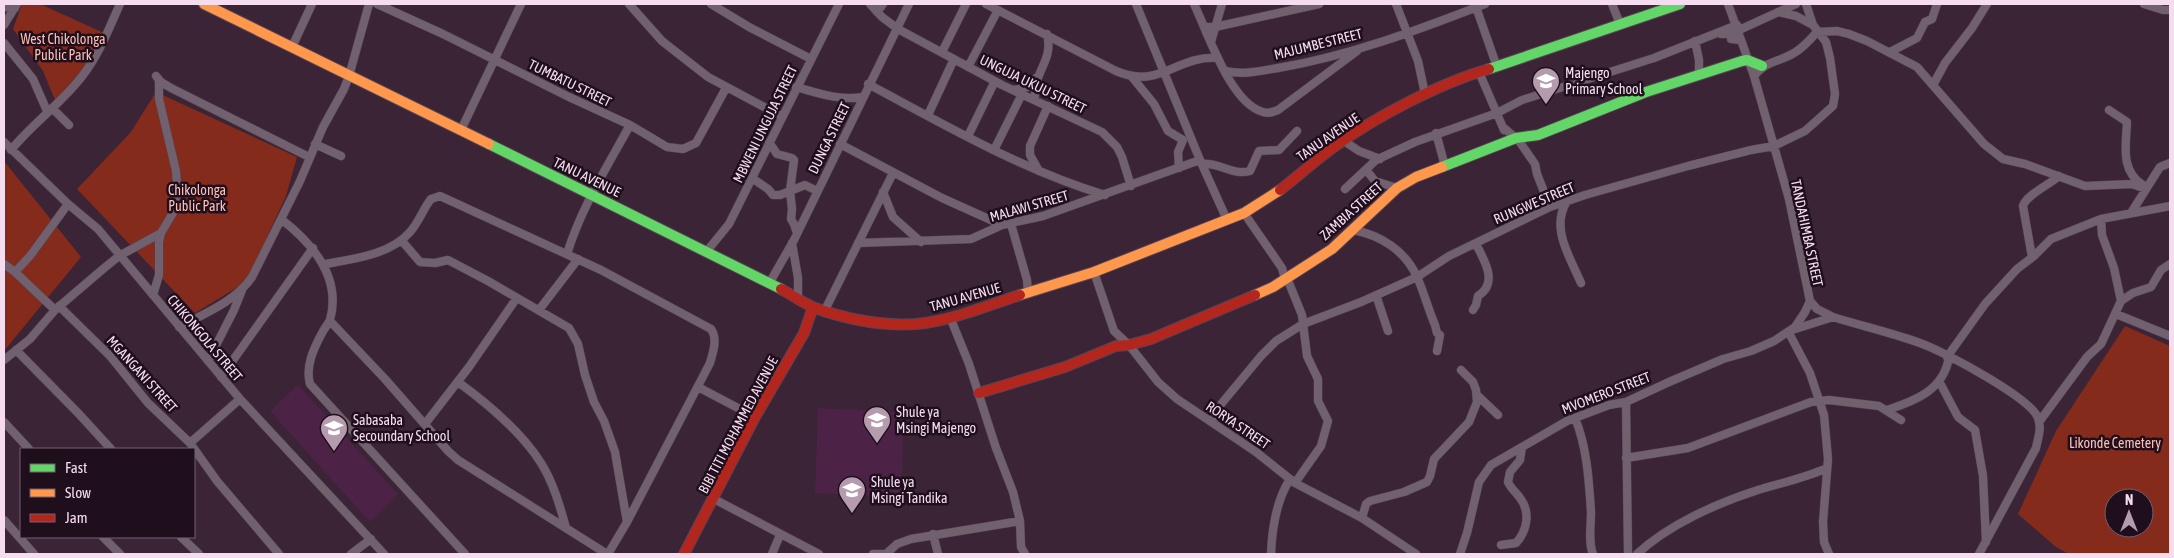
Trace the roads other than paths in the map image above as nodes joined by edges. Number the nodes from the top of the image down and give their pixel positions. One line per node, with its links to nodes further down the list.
1 (120, 4): 80 (street)
2 (204, 4): 49 (street, TANU AVENUE)
3 (312, 4): 49 (street)
4 (369, 4): 65 (street)
5 (377, 4): 54 (street, TUMBATU STREET)
6 (521, 4): 54 (street)
7 (630, 4): 73 (street)
8 (711, 4): 55 (street)
9 (838, 4): 55 (street, MBWENI UNGUJA STREET)
10 (870, 4): 29 (street, UNGUJA UKUU STREET)
11 (909, 4): 41 (street, DUNGA STREET)
12 (966, 4): 51 (street)
13 (986, 4): 32 (street)
14 (1136, 4): 63 (street)
15 (1194, 4): 38 (street)
16 (1222, 4): 37 (street)
17 (1319, 4): 37 (street)
18 (1396, 4): 42 (street)
19 (1485, 4): 31 (street, MAJUMBE STREET)
20 (1612, 4): 35 (street)
21 (1680, 4): 35 (street, TANU AVENUE)
22 (1728, 4): 39 (street, TANDAHIMBA STREET)
23 (1796, 4): 34 (street)
24 (1806, 4): 40 (street, RUNGWE STREET)
25 (1937, 4): 52 (street)
26 (1987, 4): 71 (street)
27 (2144, 4): 33 (street)
28 (16, 6): 30 (street); 36 (street)
29 (883, 6): 41 (street, UNGUJA UKUU STREET)
30 (4, 7)
31 (1476, 7): 42 (street, MAJUMBE STREET); 60 (street)
32 (998, 10): 43 (street); 59 (street)
33 (2170, 10)
34 (1778, 12): 39 (street); 40 (street)
35 (1620, 24): 60 (street, TANU AVENUE)
36 (4, 25)
37 (1216, 26): 38 (street); 47 (street)
38 (1204, 27): 47 (street)
39 (1738, 27): 44 (street); 45 (street, TANDAHIMBA STREET)
40 (1815, 28): 52 (street); 58 (street); 99 (street, RUNGWE STREET)
41 (898, 29): 51 (street, UNGUJA UKUU STREET); 70 (street, DUNGA STREET)
42 (1407, 33): 50 (street, MAJUMBE STREET); 76 (street)
43 (1047, 34): 67 (street); 68 (street)
44 (1714, 34): 45 (street); 46 (street)
45 (1741, 40): 57 (street, TANDAHIMBA STREET)
46 (1695, 41): 64 (street); 82 (street)
47 (1211, 42): 53 (street)
48 (4, 43): 80 (street)
49 (292, 47): 65 (street, TANU AVENUE)
50 (1362, 47): 61 (street, MAJUMBE STREET); 61 (street)
51 (942, 52): 56 (street, UNGUJA UKUU STREET)
52 (1890, 52): 71 (street)
53 (1218, 58): 61 (street); 63 (street)
54 (495, 59): 85 (street, TUMBATU STREET); 88 (street)
55 (811, 59): 72 (street, MBWENI UNGUJA STREET)
56 (954, 59): 59 (street, UNGUJA UKUU STREET); 83 (street)
57 (1747, 60): 58 (street); 64 (street, ZAMBIA STREET); 66 (street, TANDAHIMBA STREET)
58 (1762, 66): 66 (street)
59 (968, 67): 69 (street, UNGUJA UKUU STREET)
60 (1497, 67): 62 (street, TANU AVENUE)
61 (1225, 70)
62 (1479, 72): 76 (street, TANU AVENUE); 82 (street)
63 (1165, 73): 68 (street); 105 (street)
64 (1699, 75): 92 (street, ZAMBIA STREET)
65 (349, 76): 88 (street, TANU AVENUE); 97 (street)
66 (1754, 76): 99 (street, TANDAHIMBA STREET)
67 (1037, 77): 74 (street); 78 (street)
68 (1132, 77): 108 (street)
69 (995, 81): 74 (street, UNGUJA UKUU STREET); 91 (street)
70 (868, 84): 77 (street, DUNGA STREET); 83 (street)
71 (1933, 85): 112 (street)
72 (796, 86): 77 (street); 84 (street, MBWENI UNGUJA STREET)
73 (726, 88): 84 (street); 85 (street, TUMBATU STREET)
74 (1014, 90): 75 (street, UNGUJA UKUU STREET)
75 (1022, 94): 78 (street, UNGUJA UKUU STREET); 101 (street)
76 (1425, 94): 93 (street, TANU AVENUE)
77 (863, 97): 98 (street, DUNGA STREET)
78 (1035, 100): 79 (street, UNGUJA UKUU STREET)
79 (1048, 106): 109 (street); 114 (street, UNGUJA UKUU STREET)
80 (49, 110): 86 (street); 100 (street)
81 (2109, 110): 116 (street)
82 (1498, 113): 87 (street); 90 (street)
83 (928, 115): 91 (street)
84 (782, 116): 95 (street, MBWENI UNGUJA STREET)
85 (630, 125): 121 (street)
86 (69, 126)
87 (1504, 128): 92 (street); 96 (street)
88 (461, 130): 121 (street, TANU AVENUE)
89 (1297, 132): 105 (street)
90 (1436, 133): 104 (street); 107 (street)
91 (968, 136): 101 (street)
92 (1516, 138): 96 (street, ZAMBIA STREET); 127 (street)
93 (1344, 141): 104 (street); 129 (street, TANU AVENUE)
94 (4, 142): 100 (street, CHIKONGOLA STREET)
95 (769, 142): 113 (street, MBWENI UNGUJA STREET); 118 (street)
96 (1505, 142): 107 (street, ZAMBIA STREET)
97 (315, 144): 102 (street); 103 (street)
98 (840, 144): 111 (street); 119 (street, DUNGA STREET)
99 (1774, 146): 124 (street, RUNGWE STREET); 165 (street, TANDAHIMBA STREET)
100 (11, 150): 125 (street, CHIKONGOLA STREET)
101 (994, 150): 109 (street)
102 (341, 156)
103 (309, 157): 131 (street); 137 (street)
104 (1380, 159): 110 (street)
105 (1201, 162): 108 (street, MALAWI STREET); 133 (street)
106 (2170, 163): 116 (street)
107 (1445, 166): 115 (street, ZAMBIA STREET)
108 (1179, 168): 114 (street, MALAWI STREET)
109 (1039, 171): 122 (street)
110 (1367, 171): 115 (street); 117 (street)
111 (892, 173): 120 (street); 135 (street)
112 (2058, 176): 116 (street); 148 (street)
113 (752, 178): 118 (street); 145 (street, MBWENI UNGUJA STREET)
114 (1131, 186): 122 (street, MALAWI STREET)
115 (1397, 188): 136 (street, ZAMBIA STREET)
116 (2147, 188): 123 (street)
117 (1345, 189)
118 (790, 191): 119 (street); 138 (street)
119 (817, 191): 138 (street, DUNGA STREET)
120 (883, 192): 140 (street); 142 (street)
121 (591, 195): 145 (street, TANU AVENUE); 146 (street)
122 (1105, 195): 134 (street, MALAWI STREET)
123 (2139, 198): 128 (street); 130 (street)
124 (1567, 201): 127 (street, RUNGWE STREET); 158 (street)
125 (68, 204): 147 (street, CHIKONGOLA STREET); 153 (street)
126 (2170, 206): 128 (street)
127 (1550, 207): 143 (street, RUNGWE STREET)
128 (2154, 210): 130 (street)
129 (1244, 213): 133 (street, TANU AVENUE); 156 (street)
130 (2131, 213): 132 (street)
131 (282, 219): 144 (street); 159 (street)
132 (2101, 219): 148 (street); 166 (street)
133 (1227, 220): 154 (street, TANU AVENUE)
134 (1011, 224): 135 (street, MALAWI STREET); 160 (street)
135 (1002, 225): 140 (street, MALAWI STREET)
136 (1353, 230): 155 (street); 156 (street, ZAMBIA STREET)
137 (161, 233): 147 (street); 161 (street)
138 (797, 233): 141 (street, DUNGA STREET)
139 (402, 240): 146 (street); 151 (street); 163 (street)
140 (921, 242): 142 (street, MALAWI STREET)
141 (792, 243): 157 (street, DUNGA STREET); 164 (street)
142 (858, 243): 171 (street)
143 (1476, 244): 155 (street, RUNGWE STREET); 170 (street)
144 (313, 248): 151 (street); 188 (street)
145 (708, 251): 157 (street, TANU AVENUE)
146 (567, 254): 149 (street)
147 (119, 256): 161 (street, CHIKONGOLA STREET); 168 (street)
148 (2032, 257): 184 (street)
149 (578, 259): 169 (street); 191 (street)
150 (4, 264): 153 (street, MGANGANI STREET)
151 (325, 264): 175 (street)
152 (2170, 264): 166 (street)
153 (15, 272): 168 (street, MGANGANI STREET)
154 (1094, 272): 160 (street, TANU AVENUE); 181 (street, RORYA STREET)
155 (1417, 276): 162 (street, RUNGWE STREET); 183 (street)
156 (1286, 278): 176 (street); 181 (street, ZAMBIA STREET)
157 (770, 282): 164 (street, TANU AVENUE)
158 (1582, 283)
159 (242, 290): 177 (street); 186 (street)
160 (1028, 293): 173 (street, TANU AVENUE)
161 (153, 295): 177 (street, CHIKONGOLA STREET)
162 (1376, 295): 176 (street, RUNGWE STREET); 178 (street)
163 (516, 298): 169 (street); 190 (street)
164 (798, 299): 167 (street, TANU AVENUE)
165 (1810, 301): 174 (street, TANDAHIMBA STREET); 179 (street, MVOMERO STREET)
166 (2121, 301): 172 (street)
167 (813, 307): 171 (street, TANU AVENUE); 199 (street, BIBI TITI MOHAMMED AVENUE)
168 (57, 308): 182 (street); 206 (street, MGANGANI STREET)
169 (538, 310): 219 (street)
170 (1473, 310)
171 (824, 312): 173 (street, TANU AVENUE)
172 (2116, 314): 180 (street); 204 (street)
173 (950, 317): 192 (street)
174 (1833, 317): 179 (street); 184 (street, TANDAHIMBA STREET)
175 (330, 320): 205 (street); 236 (street)
176 (1303, 324): 203 (street, RUNGWE STREET); 214 (street)
177 (179, 327): 186 (street, CHIKONGOLA STREET)
178 (1388, 331)
179 (1790, 332): 195 (street); 196 (street, MVOMERO STREET)
180 (2170, 336)
181 (1129, 345): 192 (street, ZAMBIA STREET); 203 (street, RORYA STREET)
182 (16, 350): 185 (street); 209 (street)
183 (1437, 351)
184 (1948, 357): 189 (street); 204 (street, TANDAHIMBA STREET)
185 (4, 360)
186 (208, 361): 188 (street, CHIKONGOLA STREET)
187 (1461, 370): 193 (street)
188 (222, 377): 194 (street, CHIKONGOLA STREET)
189 (1938, 381): 197 (street); 226 (street)
190 (458, 382): 205 (street); 220 (street)
191 (698, 387): 199 (street); 219 (street)
192 (979, 393): 218 (street)
193 (1477, 395): 198 (street); 216 (street)
194 (240, 399): 206 (street); 225 (street, CHIKONGOLA STREET)
195 (1818, 401): 197 (street); 212 (street); 213 (street)
196 (1626, 402): 200 (street, MVOMERO STREET); 212 (street)
197 (1887, 410): 201 (street)
198 (1498, 415)
199 (755, 417): 215 (street, BIBI TITI MOHAMMED AVENUE)
200 (1576, 418): 207 (street, MVOMERO STREET); 247 (street)
201 (1901, 420)
202 (4, 422): 208 (street)
203 (1212, 422): 214 (street, RORYA STREET)
204 (2039, 422): 226 (street)
205 (425, 424): 220 (street)
206 (190, 443): 210 (street, MGANGANI STREET)
207 (1522, 447): 227 (street); 246 (street, MVOMERO STREET)
208 (27, 448)
209 (110, 448)
210 (194, 448)
211 (195, 450): 233 (street, MGANGANI STREET)
212 (1626, 458): 248 (street)
213 (1827, 468): 229 (street); 249 (street)
214 (1292, 481): 216 (street, RORYA STREET); 244 (street)
215 (714, 499): 222 (street); 238 (street, BIBI TITI MOHAMMED AVENUE)
216 (1362, 518): 245 (street, RORYA STREET)
217 (4, 520): 230 (street)
218 (1020, 521): 221 (street); 228 (street)
219 (627, 522): 237 (street)
220 (566, 528): 237 (street)
221 (933, 534): 242 (street); 243 (street)
222 (780, 535): 239 (street); 240 (street)
223 (104, 538): 231 (street)
224 (182, 538): 232 (street)
225 (371, 539): 234 (street); 235 (street, CHIKONGOLA STREET)
226 (1986, 543): 250 (street)
227 (1501, 545)
228 (1022, 552)
229 (1641, 553)
230 (34, 554)
231 (120, 554)
232 (199, 554)
233 (279, 554)
234 (351, 554)
235 (384, 554)
236 (465, 554)
237 (607, 554)
238 (684, 554)
239 (772, 554)
240 (818, 554)
241 (873, 554): 242 (street)
242 (885, 554)
243 (938, 554)
244 (1271, 554)
245 (1416, 554)
246 (1460, 554)
247 (1593, 554)
248 (1628, 554)
249 (1829, 554)
250 (1979, 554)

